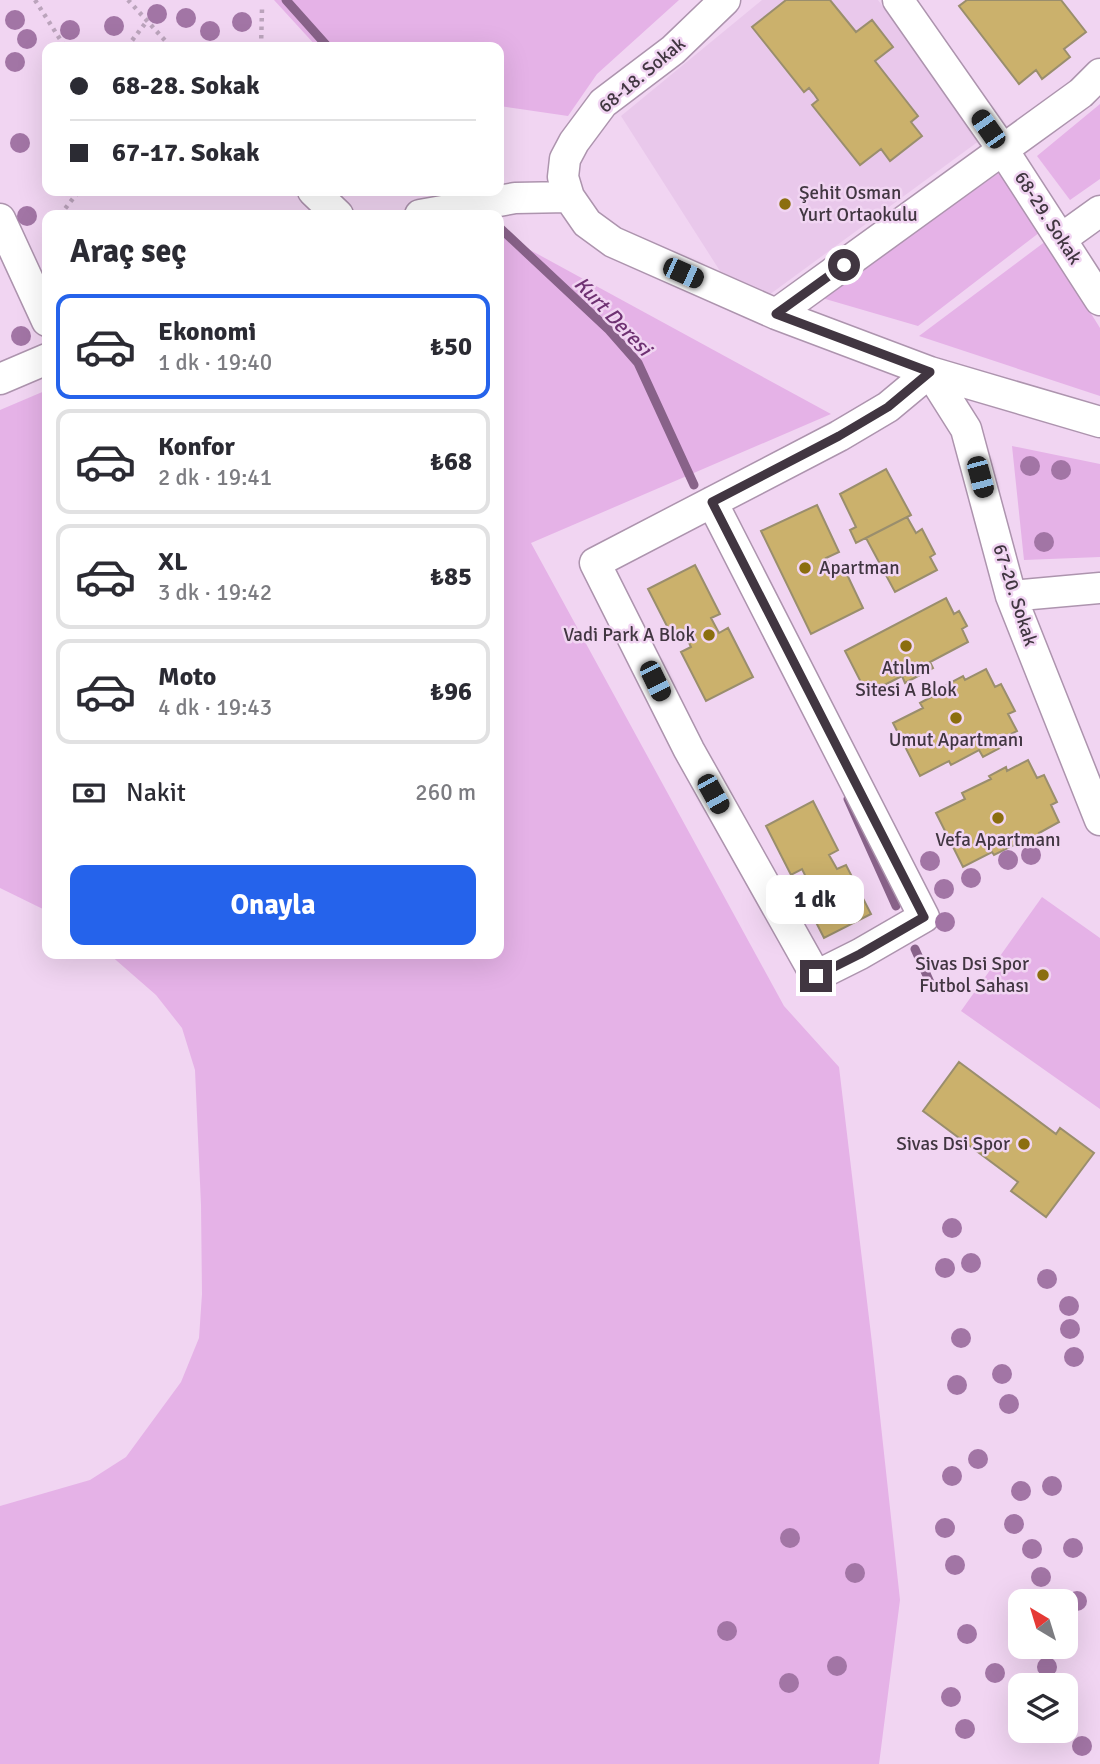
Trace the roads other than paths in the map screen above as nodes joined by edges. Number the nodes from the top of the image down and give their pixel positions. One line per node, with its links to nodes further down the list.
1 (725, 0): 6 (street, 68-18. Sokak)
2 (898, 0): 4 (street, 68-29. Sokak)
3 (1100, 74): 4 (street)
4 (1003, 150): 11 (street, 68-29. Sokak); 14 (street)
5 (318, 196): 7 (street)
6 (569, 197): 8 (street); 14 (street)
7 (333, 210)
8 (449, 210)
9 (1100, 211): 11 (street)
10 (0, 219): 13 (street)
11 (1061, 239): 12 (street, 68-29. Sokak)
12 (1100, 300)
13 (42, 310)
14 (776, 314): 16 (street)
15 (42, 361): 17 (street)
16 (930, 372): 18 (street); 19 (street); 21 (street, 67-20. Sokak)
17 (0, 379)
18 (1100, 422)
19 (712, 502): 19 (street)
20 (1100, 588): 21 (street)
21 (1011, 596): 22 (street, 67-20. Sokak)
22 (1100, 820)

